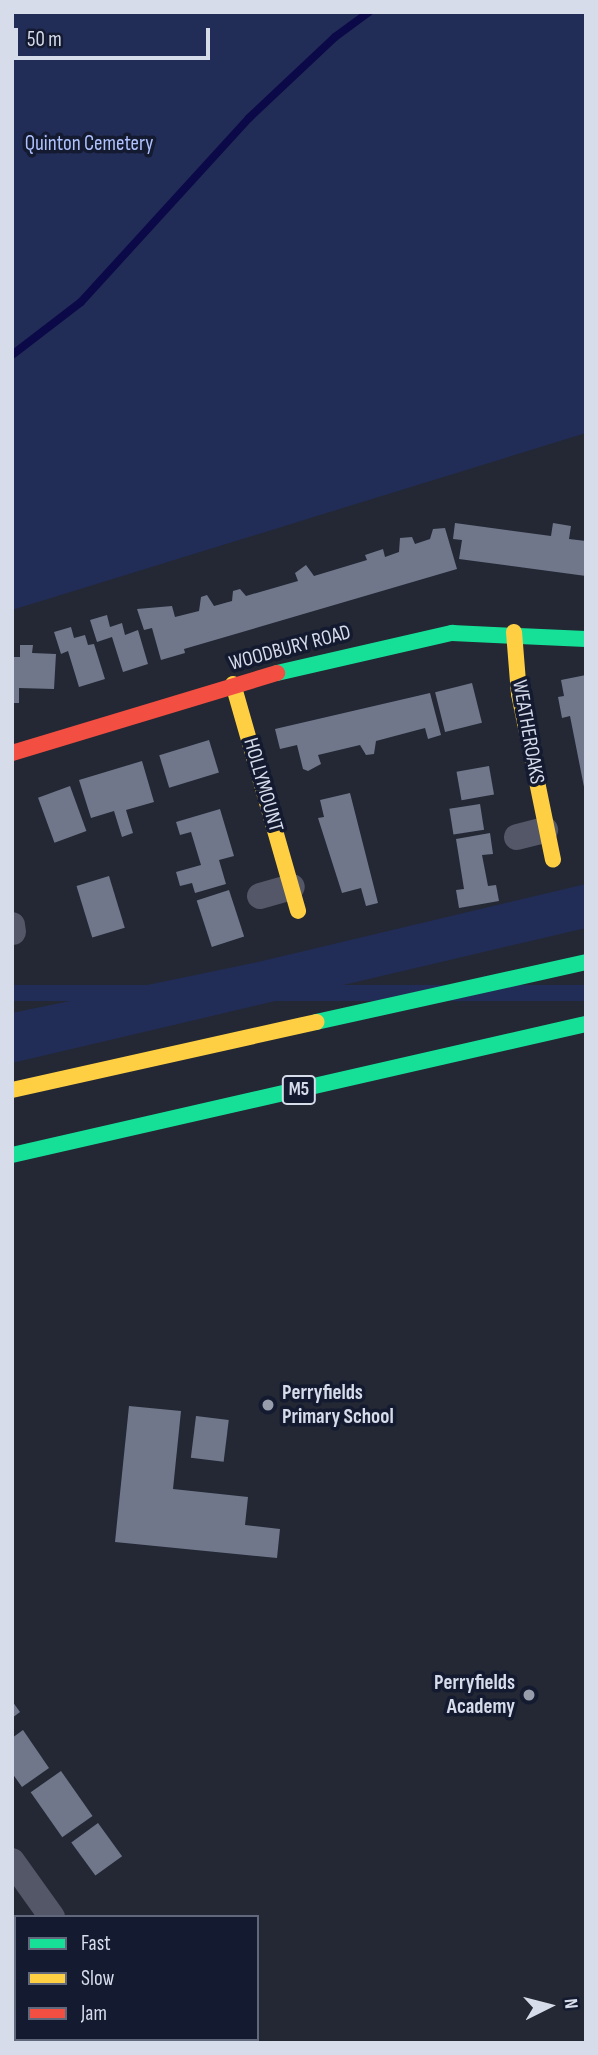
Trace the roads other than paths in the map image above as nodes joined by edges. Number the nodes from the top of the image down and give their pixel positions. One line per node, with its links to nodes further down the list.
1 (514, 632): 2 (main road, WOODBURY ROAD); 3 (main road, WOODBURY ROAD); 5 (main road, WEATHEROAKS)
2 (586, 639)
3 (233, 684): 4 (main road, WOODBURY ROAD); 9 (main road, HOLLYMOUNT)
4 (12, 753)
5 (545, 830): 6 (street); 7 (main road, WEATHEROAKS)
6 (517, 836)
7 (553, 860)
8 (260, 896): 9 (street, HOLLYMOUNT)
9 (295, 899)
10 (12, 925): 11 (street)
11 (13, 932)
12 (586, 962): 14 (main road)
13 (586, 1024): 15 (main road, M5)
14 (12, 1090)
15 (12, 1155)
16 (12, 1861): 17 (street)
17 (51, 1915)

